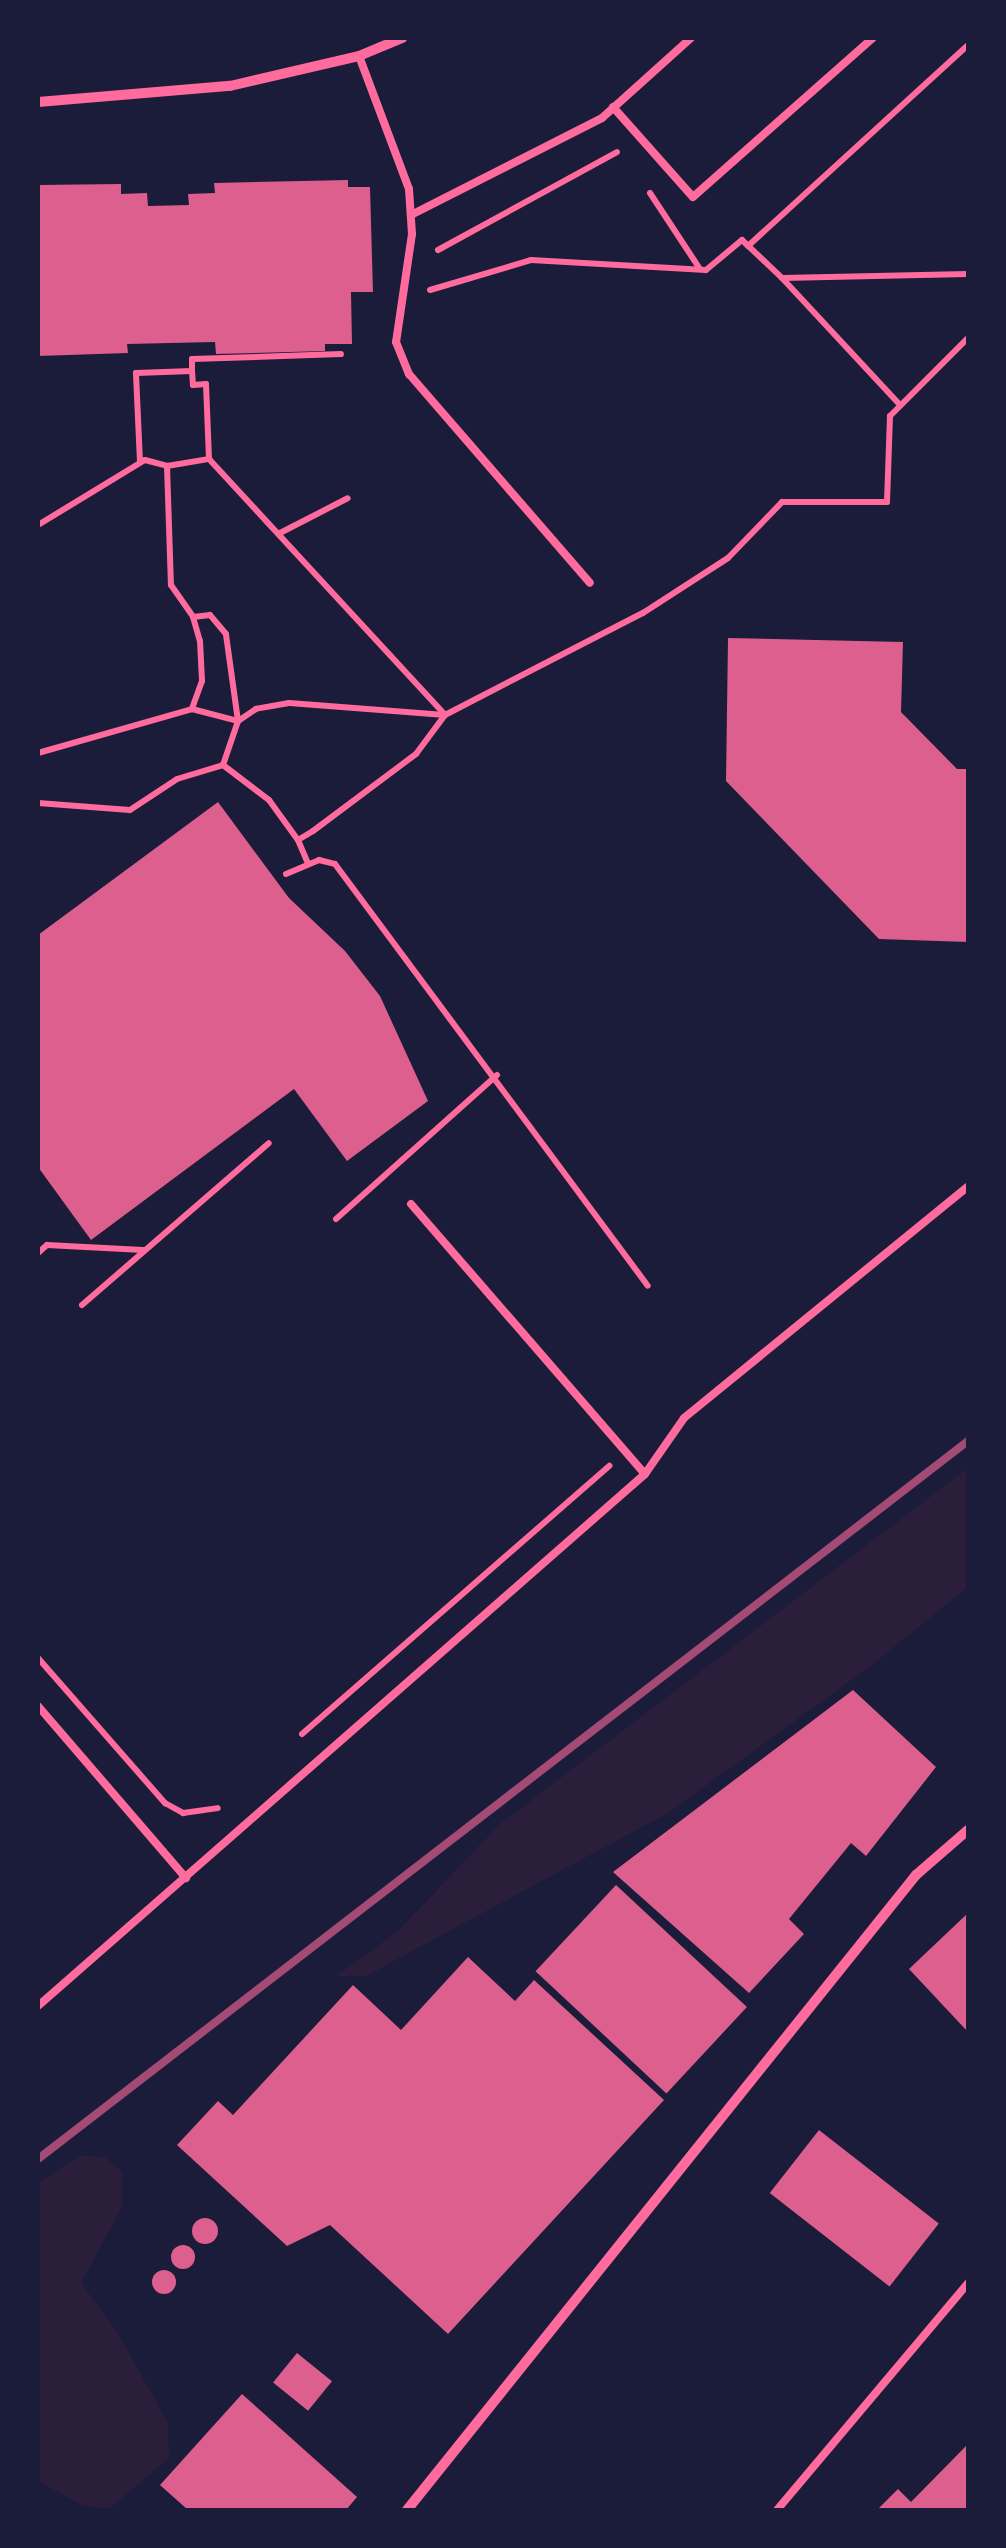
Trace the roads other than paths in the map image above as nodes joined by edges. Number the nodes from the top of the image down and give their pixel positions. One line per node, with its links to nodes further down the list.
1 (402, 38): 4 (street)
2 (691, 38): 6 (lane)
3 (873, 38): 6 (lane)
4 (359, 56): 5 (street); 7 (lane)
5 (38, 102)
6 (613, 107): 7 (lane)
7 (411, 215): 8 (lane)
8 (590, 583)
9 (968, 1186): 11 (lane)
10 (411, 1204): 11 (lane)
11 (645, 1474): 14 (lane)
12 (38, 1706): 14 (lane)
13 (968, 1830): 17 (street)
14 (186, 1878): 15 (lane)
15 (38, 2006)
16 (968, 2282): 18 (lane)
17 (407, 2510)
18 (777, 2510)

